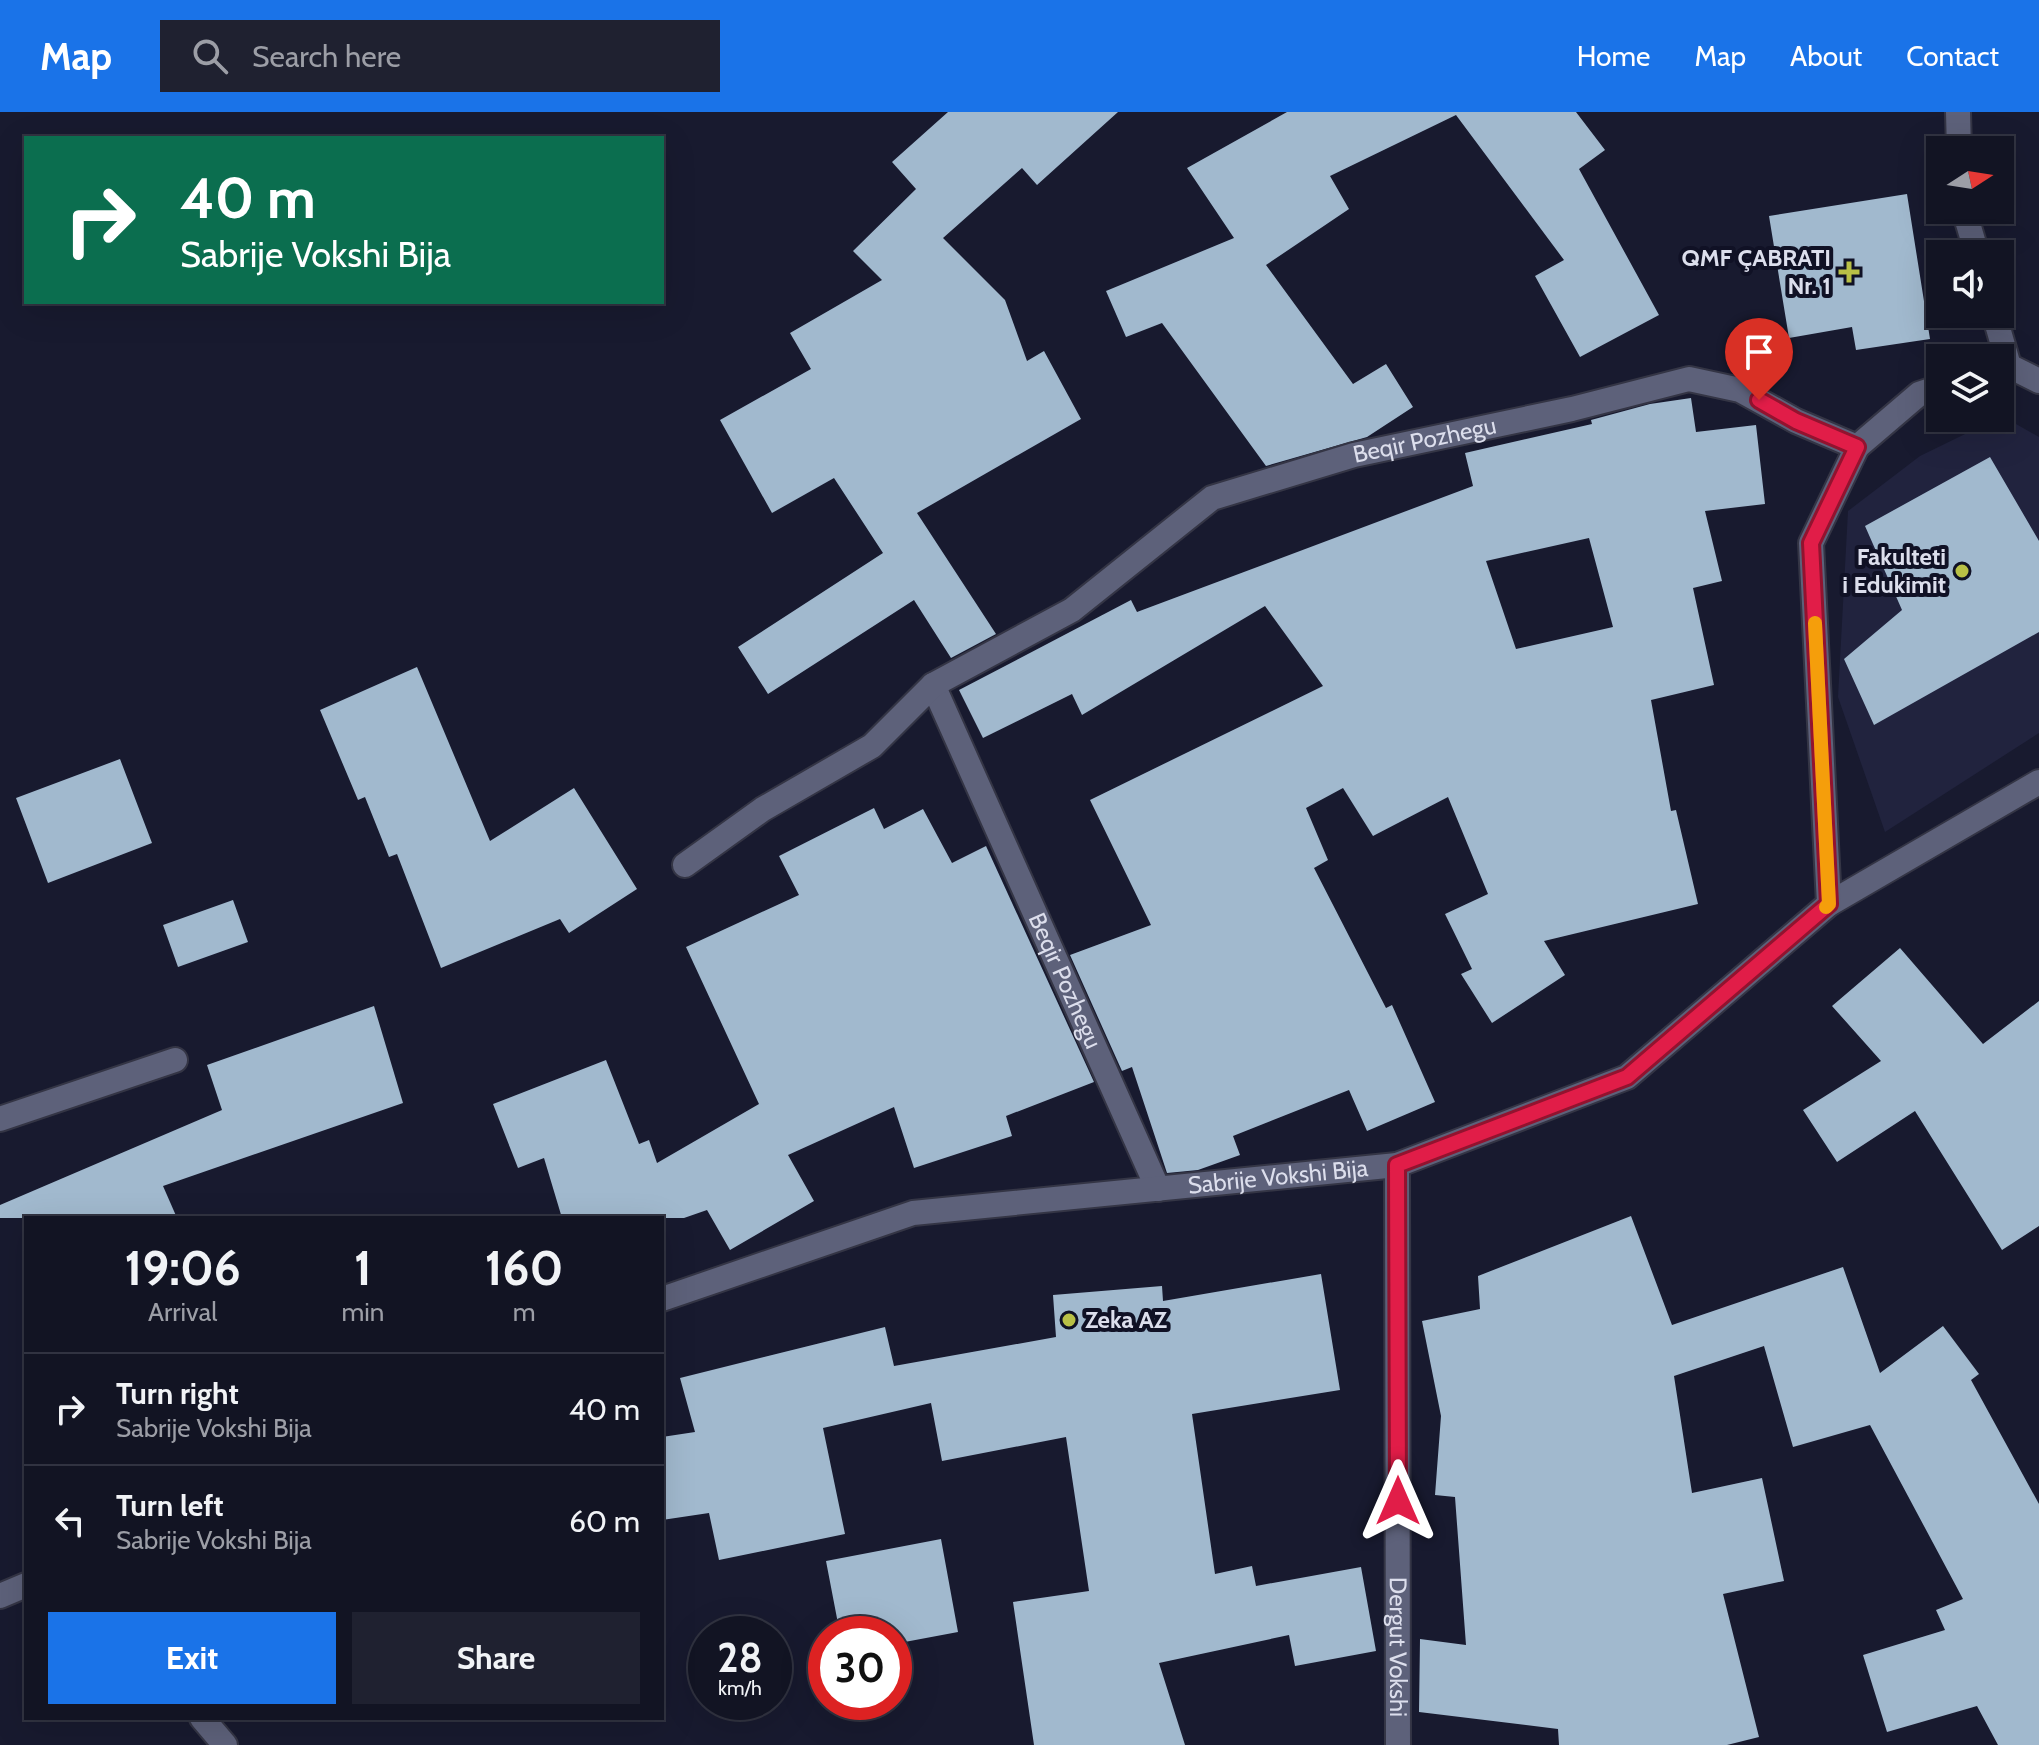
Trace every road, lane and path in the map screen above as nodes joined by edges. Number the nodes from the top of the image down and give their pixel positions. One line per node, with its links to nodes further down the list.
1 (1958, 112): 2 (street)
2 (1959, 136)
3 (2014, 371): 4 (street)
4 (2039, 381)
5 (1926, 392): 6 (street)
6 (1857, 447): 7 (street, Beqir Pozhegu); 10 (street)
7 (933, 685): 9 (street, Beqir Pozhegu); 14 (street, Beqir Pozhegu)
8 (2039, 782): 10 (street, Sabrije Vokshi Bija)
9 (685, 865)
10 (1829, 904): 13 (street, Sabrije Vokshi Bija)
11 (175, 1060): 12 (street)
12 (0, 1119)
13 (1397, 1165): 14 (street, Sabrije Vokshi Bija); 20 (street, Dergut Vokshi)
14 (1158, 1189): 15 (street, Sabrije Vokshi Bija)
15 (664, 1298)
16 (24, 1586): 17 (street)
17 (0, 1596)
18 (204, 1720): 19 (street)
19 (225, 1745)
20 (1398, 1745)

